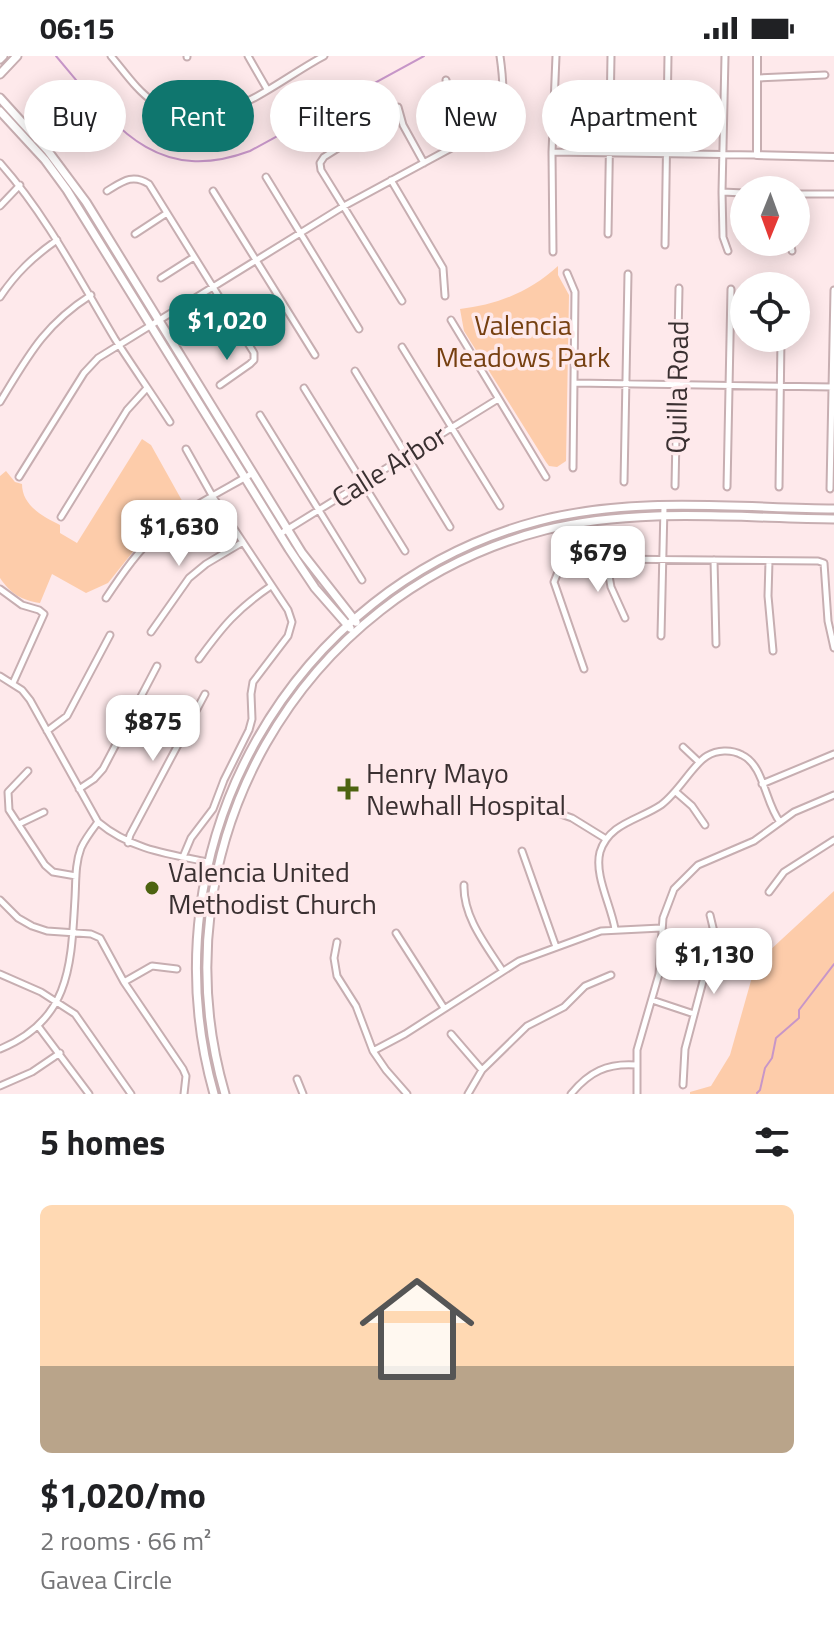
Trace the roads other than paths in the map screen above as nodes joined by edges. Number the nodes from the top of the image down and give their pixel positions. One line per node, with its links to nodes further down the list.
1 (17, 56): 12 (main road)
2 (111, 56): 17 (street)
3 (248, 56): 17 (street)
4 (324, 56): 11 (street)
5 (500, 56): 15 (street)
6 (556, 56): 16 (street)
7 (611, 56): 24 (street)
8 (668, 56): 25 (street)
9 (725, 56): 26 (street)
10 (757, 56): 14 (street)
11 (316, 58): 17 (street)
12 (0, 74)
13 (825, 75): 14 (street)
14 (758, 78): 27 (street)
15 (502, 80)
16 (555, 80)
17 (267, 89)
18 (0, 98): 64 (main road)
19 (0, 111): 65 (main road)
20 (400, 114): 30 (street)
21 (332, 152): 41 (street)
22 (445, 152): 30 (street)
23 (552, 152): 24 (street); 49 (street)
24 (610, 153): 25 (street); 45 (street)
25 (666, 154): 26 (street); 47 (street)
26 (723, 154): 27 (street); 36 (street)
27 (757, 155): 28 (street)
28 (834, 157)
29 (0, 163): 33 (street)
30 (424, 163): 32 (street)
31 (266, 177): 43 (street)
32 (391, 180): 41 (street); 59 (street)
33 (20, 185): 40 (street); 46 (street)
34 (107, 191): 42 (street)
35 (213, 191): 51 (street)
36 (722, 192): 37 (street); 48 (street)
37 (730, 192)
38 (810, 194): 39 (street)
39 (834, 194)
40 (0, 206)
41 (344, 206): 43 (street); 61 (street)
42 (167, 213): 44 (street); 50 (street)
43 (300, 232): 51 (street); 66 (street)
44 (135, 234)
45 (608, 234)
46 (57, 240): 58 (street); 60 (street)
47 (665, 245)
48 (728, 251)
49 (553, 252)
50 (194, 257): 54 (street); 55 (street)
51 (256, 260): 55 (street); 72 (street)
52 (567, 273): 74 (street)
53 (628, 274): 75 (street)
54 (161, 278)
55 (212, 287): 62 (street); 64 (street)
56 (679, 288): 77 (street, Quilla Road)
57 (834, 290): 80 (street)
58 (91, 295): 69 (street); 84 (street)
59 (445, 296)
60 (0, 297)
61 (402, 301)
62 (230, 316): 67 (street); 76 (street)
63 (451, 320): 83 (street)
64 (159, 321): 65 (street); 91 (main road)
65 (151, 326): 69 (street); 91 (main road)
66 (359, 329)
67 (197, 334)
68 (730, 338): 78 (street)
69 (119, 344): 81 (street); 92 (street)
70 (402, 347): 87 (street)
71 (781, 352): 79 (street)
72 (315, 355)
73 (355, 371): 89 (street)
74 (574, 383): 75 (street); 90 (street)
75 (626, 384): 77 (street); 94 (street)
76 (220, 385)
77 (678, 385): 78 (street); 96 (street, Quilla Road)
78 (729, 386): 79 (street); 97 (street)
79 (780, 387): 80 (street); 98 (street)
80 (833, 387): 99 (street)
81 (147, 388): 86 (street); 105 (street)
82 (304, 388): 95 (street)
83 (498, 399): 87 (street, Calle Arbor); 93 (street)
84 (0, 402)
85 (260, 415): 104 (street)
86 (170, 422)
87 (452, 427): 89 (street, Calle Arbor); 101 (street)
88 (186, 449): 100 (street)
89 (406, 456): 95 (street, Calle Arbor); 108 (street)
90 (573, 468)
91 (249, 476): 100 (street); 109 (main road)
92 (19, 477)
93 (546, 477)
94 (624, 482)
95 (363, 483): 104 (street, Calle Arbor); 112 (street)
96 (675, 486)
97 (727, 487)
98 (779, 487)
99 (830, 489)
100 (213, 497): 111 (street); 121 (street)
101 (500, 506)
102 (664, 507): 103 (main road); 106 (street); 110 (main road)
103 (834, 509)
104 (319, 510): 109 (street, Calle Arbor); 118 (street)
105 (61, 517)
106 (663, 517): 107 (main road); 113 (main road); 115 (street)
107 (834, 519)
108 (450, 527)
109 (284, 532): 123 (main road)
110 (484, 539): 113 (main road); 123 (main road)
111 (243, 542): 119 (street); 125 (street)
112 (405, 551)
113 (475, 554): 124 (main road)
114 (606, 559): 115 (street); 122 (street); 133 (street)
115 (662, 559): 116 (street); 127 (street)
116 (714, 560): 117 (street); 128 (street)
117 (769, 561): 129 (street); 130 (street)
118 (362, 580)
119 (271, 586): 131 (street); 156 (street)
120 (0, 589): 135 (street)
121 (106, 598)
122 (625, 618)
123 (350, 623): 124 (main road); 157 (main road)
124 (357, 630): 192 (main road)
125 (151, 632)
126 (110, 635): 137 (street)
127 (661, 636)
128 (716, 644)
129 (834, 648)
130 (773, 651)
131 (199, 659)
132 (157, 666): 143 (street)
133 (584, 669)
134 (0, 676): 135 (street)
135 (13, 683): 137 (street)
136 (205, 694): 154 (street)
137 (47, 731): 143 (street)
138 (683, 747): 140 (street)
139 (834, 754): 142 (street)
140 (699, 762): 142 (street); 144 (street)
141 (28, 771): 150 (street)
142 (762, 784): 149 (street)
143 (79, 789): 148 (street)
144 (676, 792): 151 (street); 152 (street)
145 (833, 798): 149 (street)
146 (535, 805): 152 (street)
147 (44, 812): 150 (street)
148 (98, 822): 154 (street); 158 (street)
149 (780, 822): 163 (street)
150 (19, 824): 158 (street)
151 (705, 825)
152 (606, 839): 164 (street)
153 (834, 840): 160 (street)
154 (128, 843): 156 (street)
155 (522, 851): 168 (street)
156 (183, 857): 157 (street)
157 (208, 862): 191 (main road)
158 (76, 876): 165 (street)
159 (464, 885): 170 (street)
160 (769, 892)
161 (0, 900): 165 (street)
162 (710, 915): 177 (street)
163 (661, 928): 164 (street); 174 (street)
164 (615, 929): 168 (street)
165 (73, 933): 173 (street); 175 (street)
166 (396, 933): 176 (street)
167 (337, 942): 181 (street)
168 (556, 947): 170 (street)
169 (177, 969): 173 (street)
170 (502, 970): 176 (street)
171 (0, 974): 175 (street)
172 (611, 975): 184 (street)
173 (124, 982): 190 (street)
174 (652, 1000): 177 (street); 183 (street)
175 (57, 1001): 178 (street); 189 (street)
176 (444, 1008): 181 (street)
177 (694, 1014): 186 (street)
178 (38, 1026): 180 (street); 182 (street)
179 (451, 1034): 184 (street)
180 (0, 1049)
181 (373, 1051): 194 (street)
182 (60, 1053): 187 (street); 188 (street)
183 (636, 1065): 196 (street); 197 (street)
184 (482, 1070): 195 (street)
185 (297, 1079): 193 (street)
186 (683, 1085)
187 (0, 1086)
188 (89, 1094)
189 (131, 1094)
190 (184, 1094)
191 (214, 1094)
192 (225, 1094)
193 (303, 1094)
194 (407, 1094)
195 (468, 1094)
196 (571, 1094)
197 (637, 1094)

